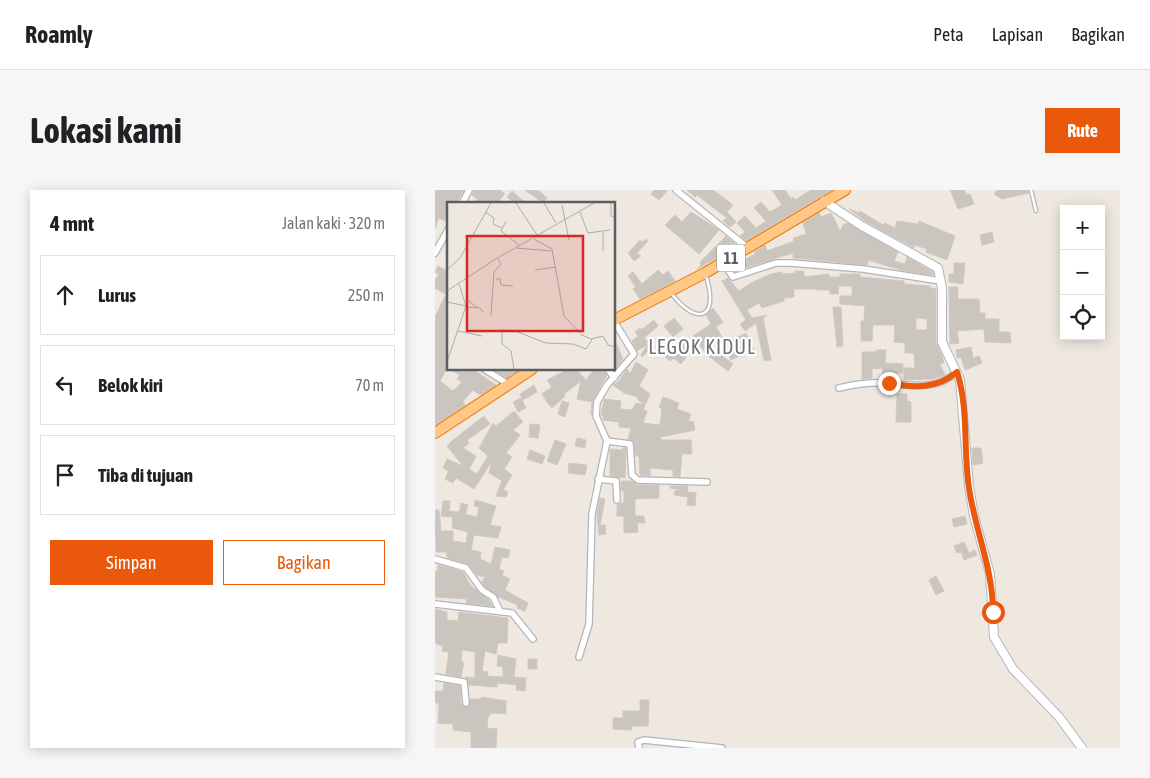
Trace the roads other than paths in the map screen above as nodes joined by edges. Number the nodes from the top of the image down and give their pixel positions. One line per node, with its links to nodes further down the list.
1 (469, 190): 6 (street)
2 (676, 190): 9 (street)
3 (845, 190): 5 (highway, 11)
4 (1031, 190): 7 (lane)
5 (824, 201): 9 (highway, 11); 13 (street)
6 (463, 202)
7 (1036, 211)
8 (447, 232): 10 (street)
9 (748, 248): 11 (highway, 11)
10 (435, 253)
11 (723, 263): 12 (highway, 11); 13 (street)
12 (705, 273): 14 (highway, 11); 14 (lane)
13 (941, 281): 20 (street)
14 (670, 292): 15 (highway, 11)
15 (615, 320)
16 (615, 323): 21 (street)
17 (486, 370): 22 (street)
18 (530, 370): 22 (highway)
19 (608, 370): 21 (street)
20 (957, 372): 23 (street); 38 (street)
21 (614, 378): 25 (street)
22 (508, 384): 24 (highway)
23 (839, 388)
24 (435, 433)
25 (607, 441): 26 (street); 27 (street)
26 (599, 479): 28 (street); 33 (street)
27 (707, 482)
28 (617, 500)
29 (435, 559): 31 (street)
30 (435, 604): 31 (street)
31 (500, 611): 32 (street)
32 (533, 639)
33 (579, 657)
34 (435, 677): 35 (street)
35 (466, 703)
36 (639, 748): 37 (street)
37 (722, 748)
38 (1082, 748)

